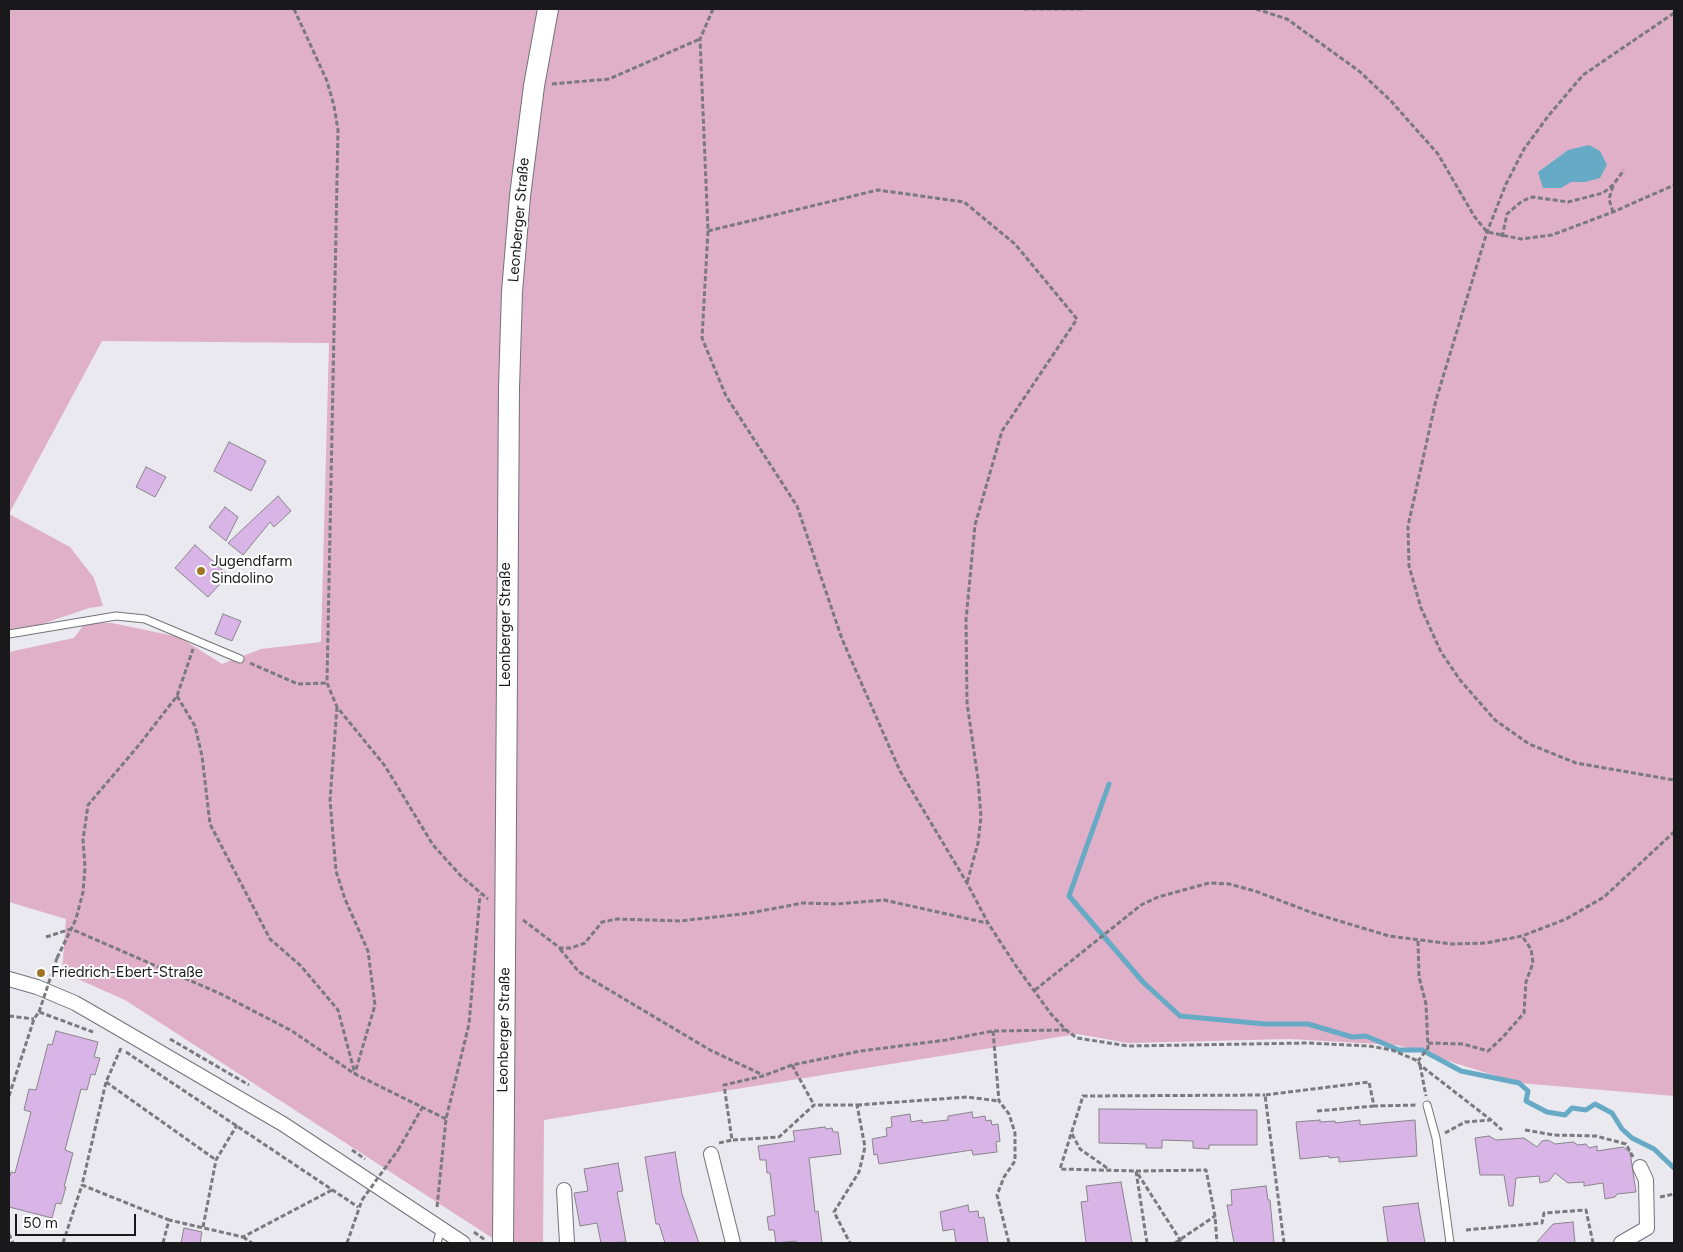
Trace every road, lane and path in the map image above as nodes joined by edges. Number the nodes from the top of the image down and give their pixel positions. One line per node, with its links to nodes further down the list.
1 (294, 9): 20 (path)
2 (548, 9): 9 (main road, Leonberger Straße)
3 (713, 9): 8 (path)
4 (1024, 9): 5 (path)
5 (1082, 9)
6 (1256, 9): 15 (path)
7 (1674, 13): 15 (path)
8 (700, 39): 9 (path); 14 (path)
9 (534, 86): 26 (main road, Leonberger Straße)
10 (1624, 170): 11 (path)
11 (1613, 185): 13 (path); 16 (path)
12 (1674, 185): 13 (path)
13 (1613, 212): 16 (path)
14 (708, 231): 25 (path); 25 (path)
15 (1487, 232): 16 (path); 23 (path)
16 (1502, 237)
17 (9, 634): 18 (lane)
18 (196, 641): 19 (lane); 21 (path)
19 (240, 659): 20 (path)
20 (327, 683): 22 (path)
21 (176, 696): 28 (path); 46 (path)
22 (337, 707): 46 (path); 58 (path)
23 (1674, 780)
24 (1674, 832): 29 (path)
25 (967, 883): 27 (path)
26 (506, 909): 32 (path); 91 (main road, Leonberger Straße)
27 (988, 923): 32 (path); 34 (path)
28 (70, 929): 30 (path); 35 (path, bridge); 46 (path)
29 (1522, 936): 31 (path); 41 (path)
30 (46, 938)
31 (1418, 941): 34 (path); 41 (path)
32 (560, 948): 47 (path)
33 (9, 979): 79 (street)
34 (1035, 990): 38 (path)
35 (39, 1012): 37 (path); 40 (path)
36 (9, 1016): 37 (path)
37 (34, 1019): 50 (path)
38 (1066, 1030): 39 (path); 44 (path)
39 (993, 1031): 45 (path); 51 (path)
40 (100, 1034)
41 (1428, 1043): 44 (path)
42 (114, 1044): 43 (path)
43 (121, 1048): 48 (path); 60 (path)
44 (1419, 1063): 54 (path); 59 (path)
45 (792, 1065): 47 (path); 52 (path)
46 (355, 1074): 56 (path)
47 (764, 1076): 65 (path)
48 (106, 1082): 67 (path); 71 (path)
49 (1265, 1094): 55 (path); 63 (path); 99 (path)
50 (9, 1096)
51 (999, 1101): 53 (path); 95 (path)
52 (814, 1105): 53 (path); 65 (path)
53 (857, 1105): 94 (path)
54 (1427, 1105): 55 (path); 64 (lane)
55 (1374, 1106): 57 (path)
56 (422, 1108): 58 (path); 75 (path, bridge)
57 (1317, 1111)
58 (446, 1119): 74 (path)
59 (1491, 1120): 61 (path); 64 (path)
60 (237, 1124): 67 (path); 72 (path)
61 (1502, 1130)
62 (1525, 1130): 68 (path)
63 (1071, 1134): 69 (path); 69 (path)
64 (1436, 1138): 100 (lane)
65 (732, 1140): 66 (path)
66 (711, 1154): 93 (street)
67 (216, 1160): 78 (path)
68 (1640, 1167): 102 (street)
69 (1112, 1170): 70 (path)
70 (1136, 1171): 76 (path); 83 (path); 96 (path)
71 (82, 1185): 77 (path); 85 (path)
72 (332, 1190): 75 (path); 82 (path)
73 (564, 1190): 92 (street)
74 (437, 1207)
75 (358, 1208): 88 (path)
76 (1215, 1216): 83 (path); 98 (path)
77 (169, 1220): 78 (path); 86 (path)
78 (203, 1227): 82 (path)
79 (441, 1228): 89 (lane); 90 (street)
80 (1466, 1230): 101 (path)
81 (9, 1234): 84 (path)
82 (242, 1236): 87 (path)
83 (1181, 1241): 97 (path)
84 (14, 1243)
85 (63, 1243)
86 (164, 1243)
87 (252, 1243)
88 (347, 1243)
89 (437, 1243)
90 (463, 1243)
91 (503, 1243)
92 (566, 1243)
93 (733, 1243)
94 (850, 1243)
95 (1009, 1243)
96 (1147, 1243)
97 (1175, 1243)
98 (1217, 1243)
99 (1284, 1243)
100 (1450, 1243)
101 (1593, 1243)
102 (1621, 1243)

